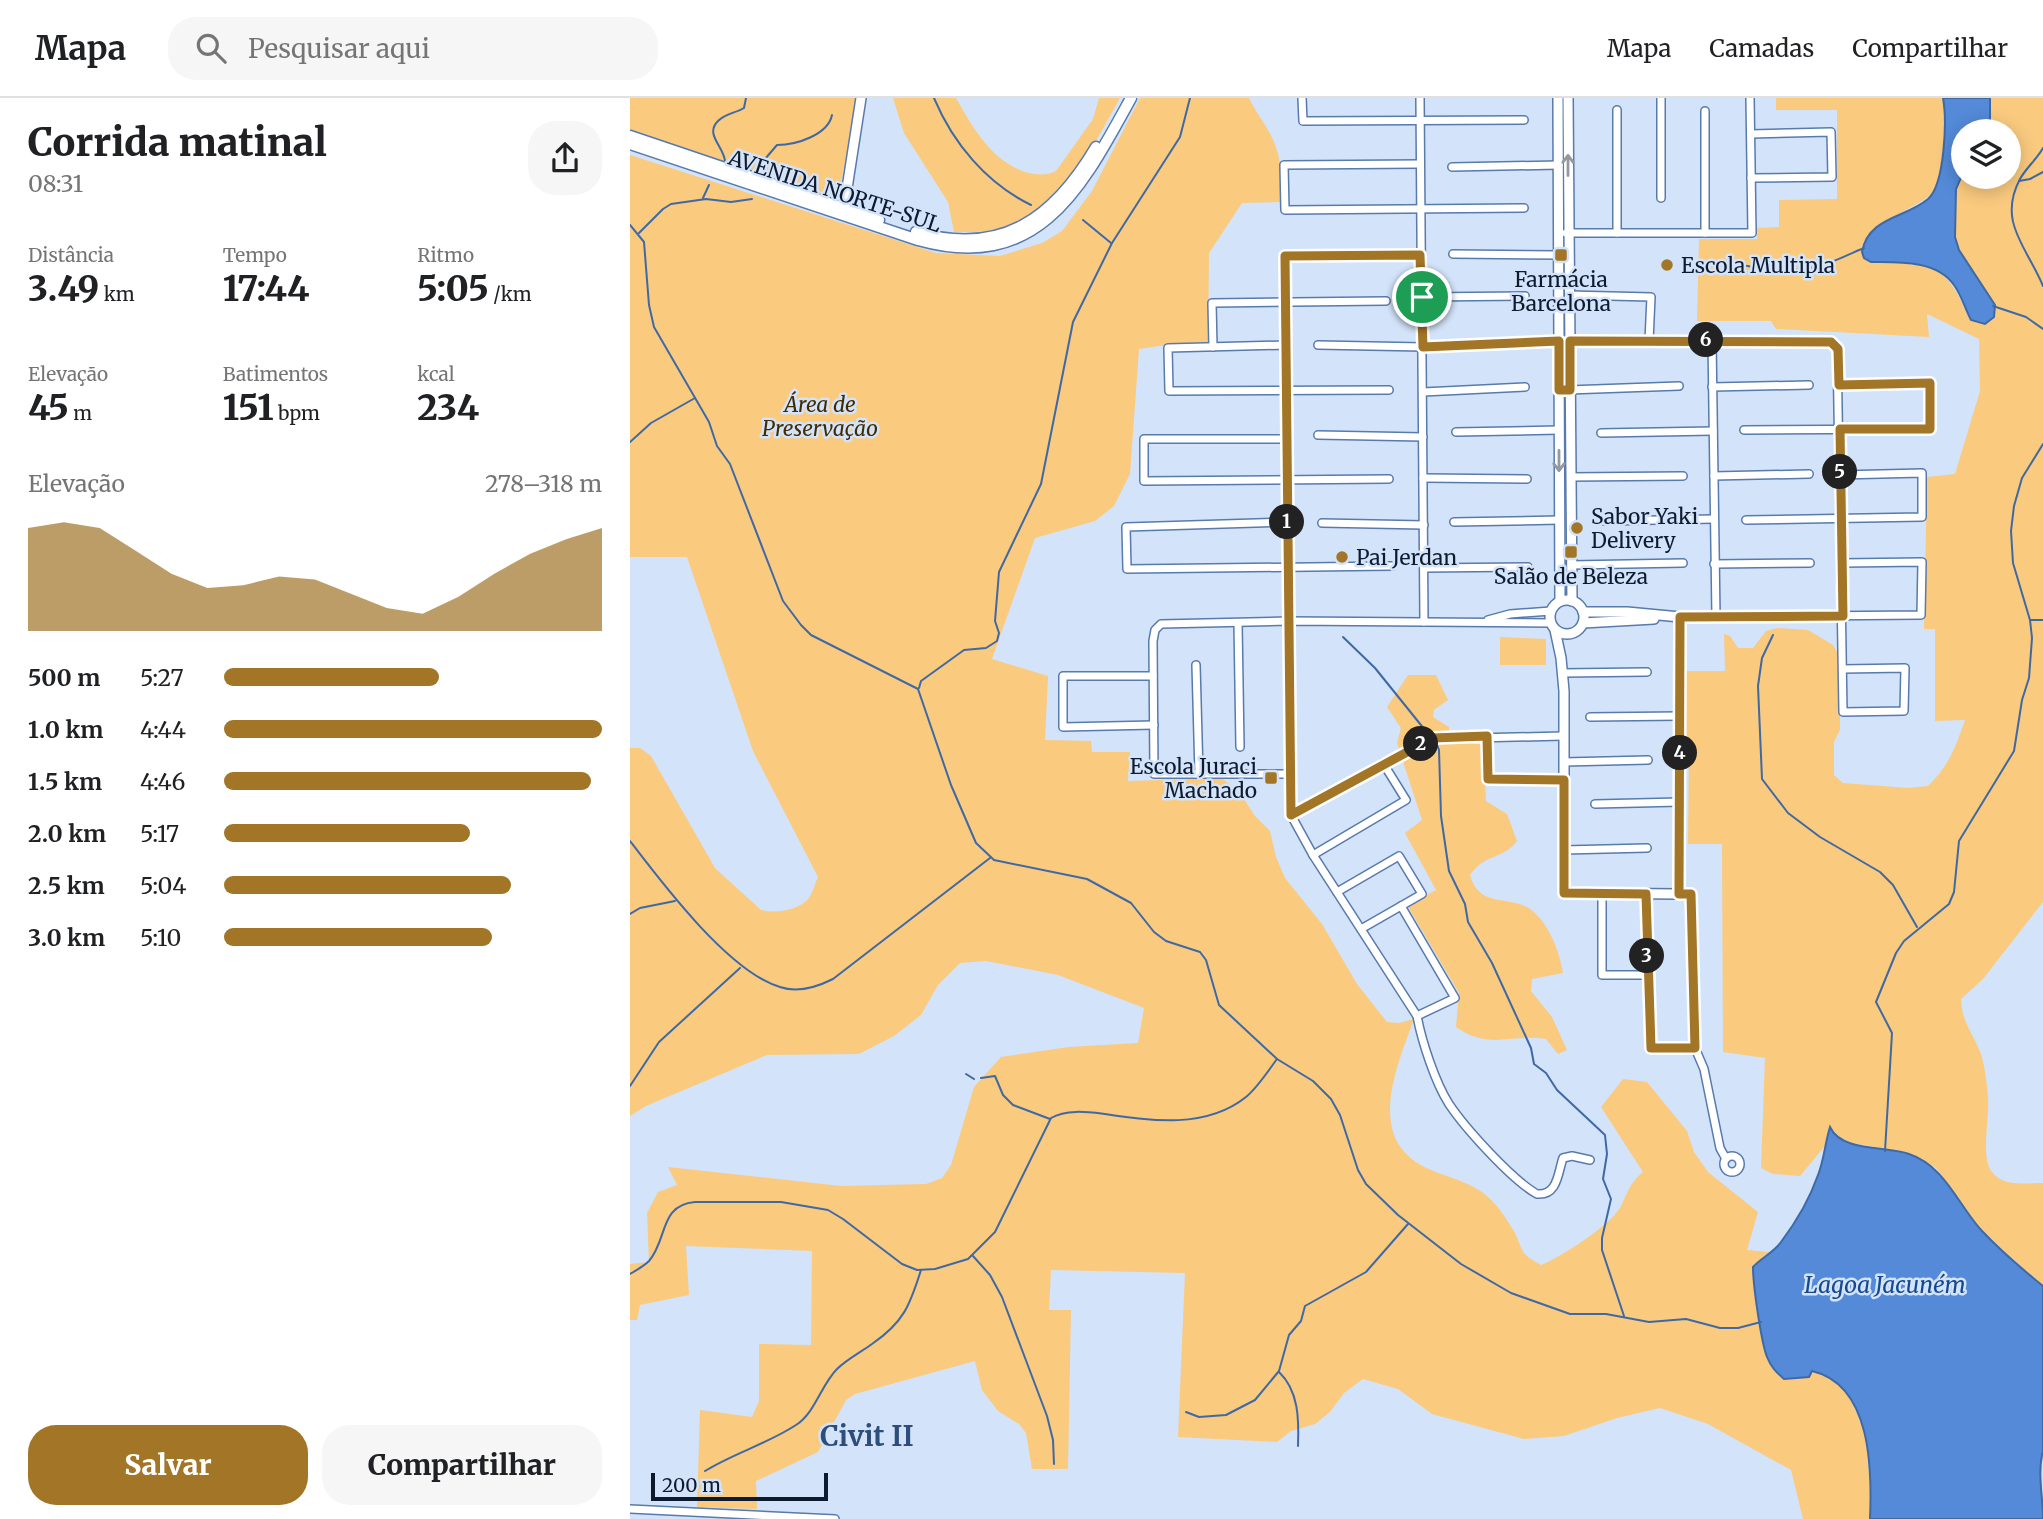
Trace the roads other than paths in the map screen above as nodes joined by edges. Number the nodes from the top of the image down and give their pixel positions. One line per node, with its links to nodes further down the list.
1 (861, 98): 24 (street)
2 (1125, 98): 24 (main road, AVENIDA NORTE-SUL)
3 (1131, 98): 24 (main road, AVENIDA NORTE-SUL)
4 (1302, 98): 12 (street)
5 (1420, 98): 12 (street)
6 (1558, 98): 18 (street)
7 (1568, 98): 26 (street, one-way to 7)
8 (1661, 98): 21 (street)
9 (1750, 98): 14 (street)
10 (1617, 110): 27 (street)
11 (1705, 111): 28 (street)
12 (1420, 120): 13 (street); 17 (street)
13 (1524, 120)
14 (1751, 134): 20 (street); 20 (street)
15 (630, 136): 24 (main road, AVENIDA NORTE-SUL)
16 (630, 144): 24 (main road, AVENIDA NORTE-SUL)
17 (1420, 164): 23 (street); 23 (street)
18 (1559, 165): 19 (street); 25 (street)
19 (1452, 167)
20 (1751, 178): 28 (street)
21 (1661, 198)
22 (1524, 208): 23 (street)
23 (1420, 209): 30 (street)
24 (841, 210)
25 (1559, 222): 26 (street); 31 (street)
26 (1569, 232): 27 (street); 33 (street)
27 (1617, 233): 28 (street)
28 (1705, 233)
29 (1453, 254): 31 (street)
30 (1420, 255): 36 (street); 37 (street)
31 (1560, 255): 32 (street)
32 (1559, 266): 33 (street); 40 (street)
33 (1569, 274): 34 (street)
34 (1569, 295): 41 (street); 42 (street)
35 (1525, 296): 36 (street)
36 (1422, 297): 46 (street)
37 (1285, 301): 38 (street); 43 (street); 45 (street)
38 (1386, 301)
39 (1712, 340): 42 (street); 48 (street); 51 (street)
40 (1559, 341): 46 (street); 53 (street)
41 (1570, 341): 42 (street); 54 (street)
42 (1649, 341)
43 (1286, 345): 45 (street); 55 (street)
44 (1318, 345): 46 (street)
45 (1213, 347): 55 (street)
46 (1423, 347): 56 (street)
47 (1809, 385): 51 (street)
48 (1839, 385): 57 (street); 57 (street)
49 (1679, 386): 54 (street)
50 (1525, 387): 56 (street)
51 (1712, 387): 60 (street)
52 (1389, 390): 55 (street)
53 (1559, 390): 54 (street); 58 (street)
54 (1570, 390): 70 (street)
55 (1286, 391): 65 (street)
56 (1423, 392): 64 (street)
57 (1840, 429): 59 (street); 67 (street)
58 (1559, 430): 61 (street); 77 (street, one-way to 77)
59 (1744, 430)
60 (1713, 431): 62 (street); 69 (street)
61 (1455, 432)
62 (1601, 433)
63 (1318, 435): 64 (street)
64 (1423, 437): 72 (street)
65 (1286, 439): 73 (street); 73 (street)
66 (1810, 474): 69 (street)
67 (1840, 475): 76 (street); 76 (street)
68 (1683, 476): 70 (street)
69 (1714, 476): 75 (street)
70 (1571, 477): 88 (street)
71 (1390, 478): 73 (street)
72 (1423, 478): 74 (street); 83 (street)
73 (1287, 479): 80 (street)
74 (1527, 479)
75 (1714, 519): 79 (street); 87 (street)
76 (1841, 519): 78 (street); 86 (street)
77 (1560, 520): 81 (street); 93 (street)
78 (1746, 520)
79 (1604, 521)
80 (1287, 522): 91 (street); 91 (street)
81 (1454, 522)
82 (1322, 523): 83 (street)
83 (1424, 524): 92 (street)
84 (1683, 563): 88 (street)
85 (1810, 563): 87 (street)
86 (1842, 563): 97 (street); 97 (street)
87 (1714, 564): 99 (street)
88 (1571, 565): 94 (street)
89 (1392, 566): 91 (street)
90 (1528, 566): 92 (street)
91 (1287, 567): 101 (street)
92 (1424, 568): 104 (street)
93 (1560, 601): 94 (street); 95 (street)
94 (1572, 601): 96 (street)
95 (1551, 611): 102 (street); 106 (street)
96 (1583, 612): 100 (street); 105 (street)
97 (1843, 616): 99 (street); 110 (street)
98 (1680, 617): 99 (street); 100 (street); 114 (street)
99 (1716, 617)
100 (1662, 618): 105 (street)
101 (1288, 621): 103 (street); 104 (street); 124 (street)
102 (1484, 621): 104 (street); 106 (street)
103 (1238, 622): 113 (street); 119 (street)
104 (1423, 622)
105 (1583, 623): 107 (street)
106 (1553, 627): 107 (street); 108 (street)
107 (1568, 635): 108 (street)
108 (1561, 658): 112 (street)
109 (1196, 665): 123 (street)
110 (1843, 669): 110 (street)
111 (1647, 672): 112 (street)
112 (1563, 673): 118 (street)
113 (1153, 676): 116 (street); 116 (street)
114 (1680, 716): 115 (street); 126 (street)
115 (1590, 717)
116 (1154, 725): 123 (street)
117 (1487, 736): 118 (street); 122 (street); 125 (street)
118 (1563, 736): 121 (street)
119 (1240, 747)
120 (1647, 760): 121 (street)
121 (1563, 762): 125 (street)
122 (1383, 763): 128 (street); 131 (street)
123 (1199, 774): 124 (street)
124 (1291, 774): 128 (street)
125 (1564, 780): 130 (street)
126 (1680, 802): 127 (street); 135 (street)
127 (1595, 804)
128 (1291, 815): 131 (street)
129 (1647, 848): 130 (street)
130 (1564, 850): 133 (street)
131 (1314, 855): 132 (street)
132 (1337, 892): 136 (street); 137 (street)
133 (1602, 894): 134 (street); 138 (street)
134 (1646, 894): 135 (street); 138 (street)
135 (1679, 894): 140 (street)
136 (1401, 906): 137 (street); 139 (street)
137 (1361, 929): 139 (street)
138 (1647, 975): 140 (street)
139 (1417, 1016): 142 (street)
140 (1695, 1048): 141 (street)
141 (1726, 1158)
142 (1590, 1160)
143 (631, 1509): 144 (street)
144 (835, 1519)

